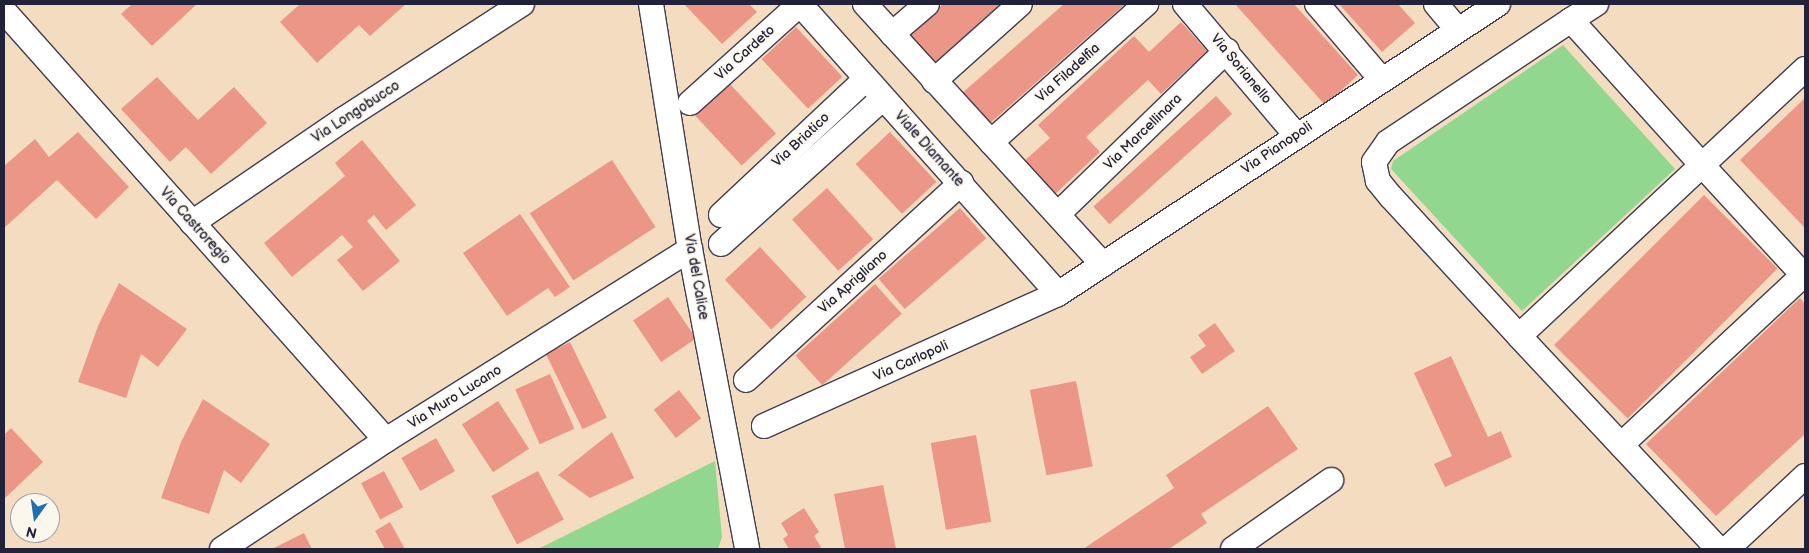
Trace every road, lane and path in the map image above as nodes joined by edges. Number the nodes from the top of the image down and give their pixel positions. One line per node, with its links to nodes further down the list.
1 (522, 4): 30 (street, Via Longobucco)
2 (651, 4): 32 (street, Via del Calice)
3 (800, 4): 19 (street, Viale Diamante); 23 (street, Via Cardeto)
4 (865, 4): 16 (street)
5 (927, 4): 16 (street)
6 (1020, 4): 20 (street)
7 (1146, 4): 25 (street, Via Filadelfia)
8 (1185, 4): 17 (street, Via Sorianello)
9 (1318, 4): 21 (street)
10 (1436, 4): 15 (street)
11 (1498, 4): 15 (street, Via Pianopoli)
12 (1596, 4): 14 (street)
13 (4, 11): 30 (street, Via Castroregio)
14 (1571, 20): 26 (street); 36 (street)
15 (1457, 29): 21 (street, Via Pianopoli)
16 (892, 34): 20 (street)
17 (1227, 50): 24 (street, Via Sorianello); 29 (street, Via Marcellinara)
18 (1805, 69): 26 (street)
19 (866, 79): 22 (street, Viale Diamante); 28 (street, Via Briatico)
20 (934, 80): 25 (street)
21 (1382, 80): 24 (street, Via Pianopoli)
22 (883, 98): 27 (street, Viale Diamante); 28 (street, Via Briatico)
23 (690, 103)
24 (1296, 135): 33 (street, Via Pianopoli)
25 (990, 142): 29 (street)
26 (1702, 165): 34 (street); 36 (street)
27 (961, 183): 35 (street, Viale Diamante); 37 (street, Via Aprigliano)
28 (736, 211): 31 (street, Via Briatico)
29 (1058, 214): 33 (street)
30 (192, 223): 39 (street, Via Castroregio)
31 (721, 244)
32 (690, 249): 39 (street, Via Muro Lucano); 43 (street, Via del Calice)
33 (1103, 265): 35 (street, Via Pianopoli)
34 (1805, 275): 40 (street)
35 (1058, 294): 38 (street, Via Carlopoli)
36 (1520, 336): 40 (street)
37 (746, 380)
38 (764, 426)
39 (386, 440): 44 (street, Via Muro Lucano)
40 (1621, 445): 46 (street)
41 (1805, 476): 47 (street)
42 (1331, 480): 45 (street)
43 (742, 543)
44 (222, 549)
45 (1233, 549)
46 (1718, 549)
47 (1727, 549)

